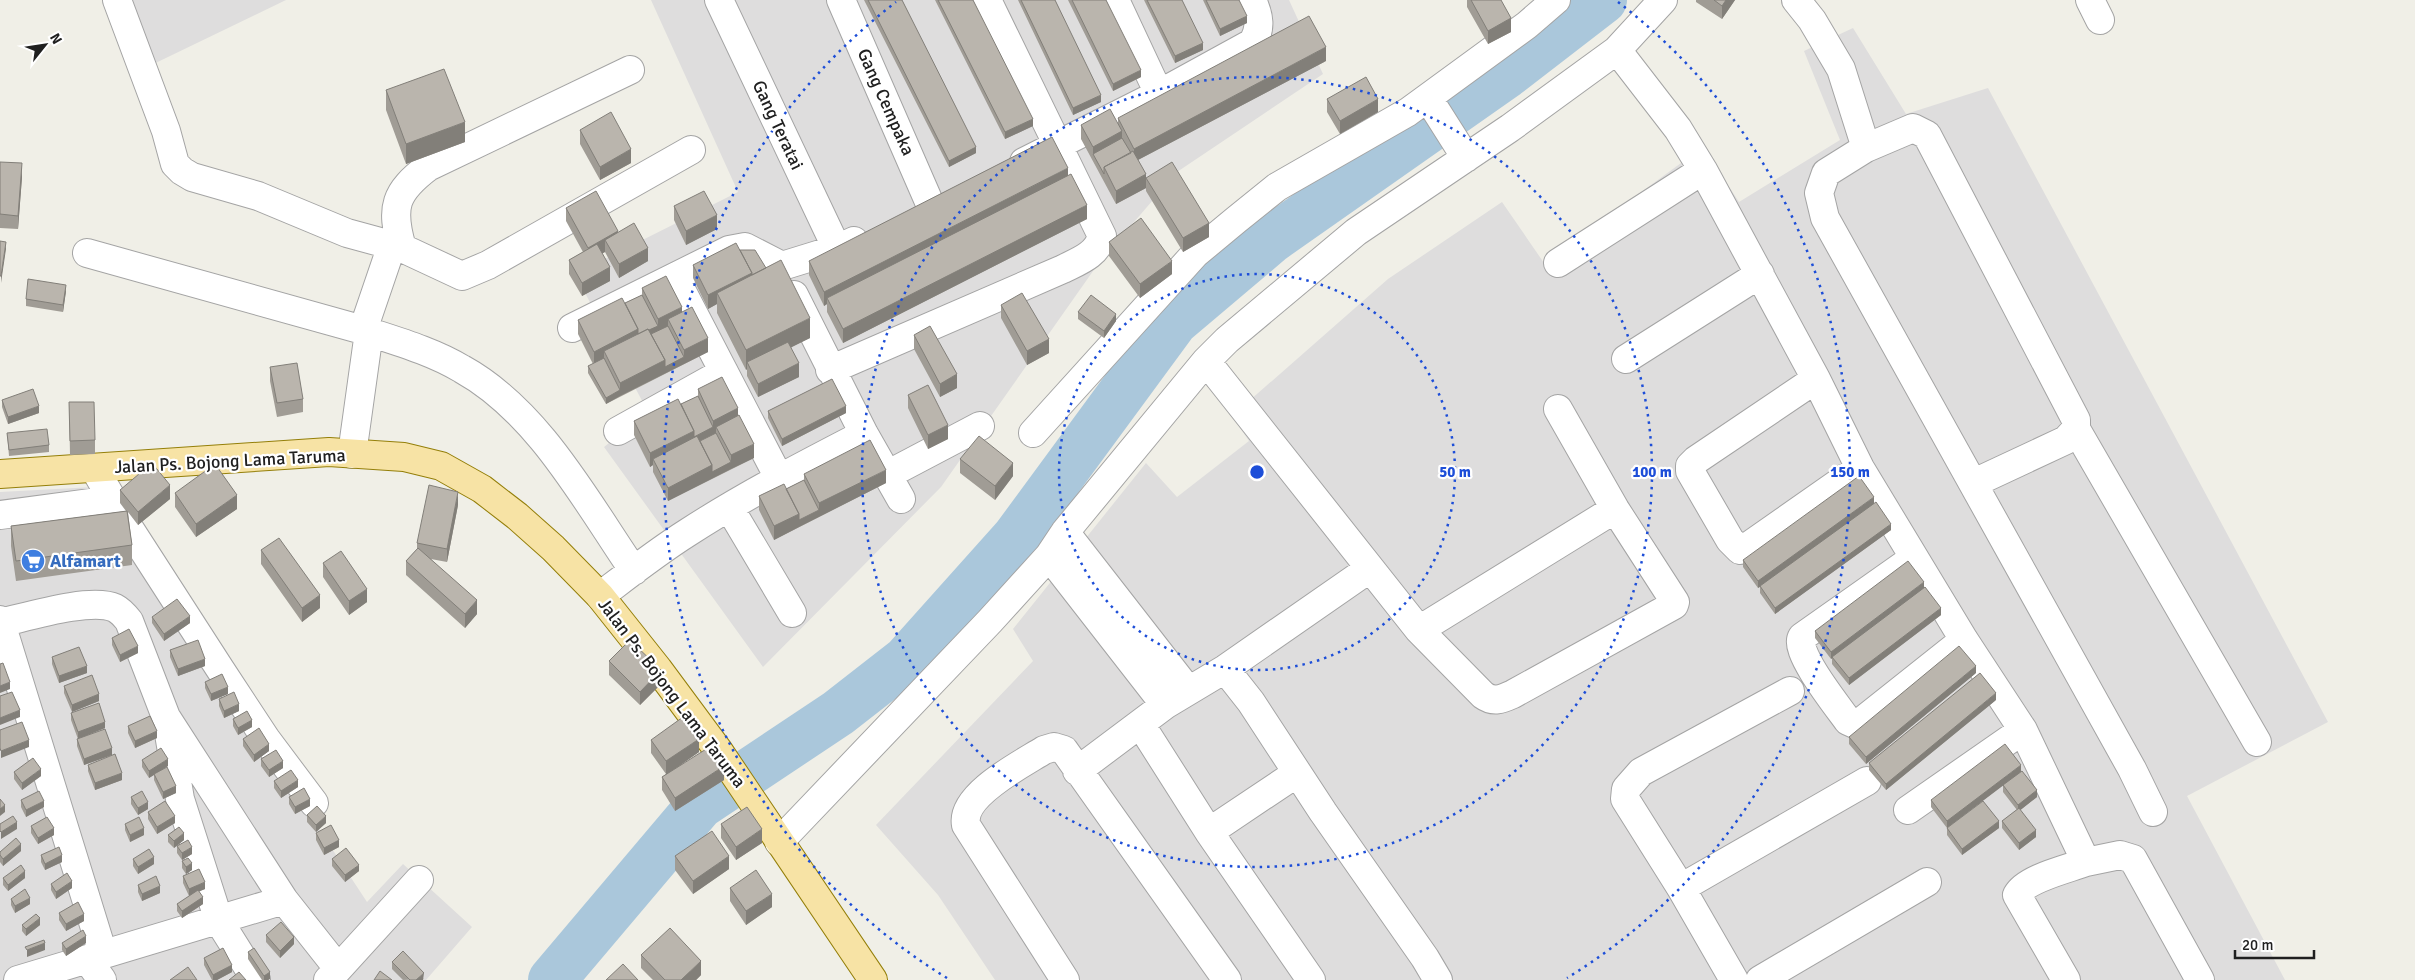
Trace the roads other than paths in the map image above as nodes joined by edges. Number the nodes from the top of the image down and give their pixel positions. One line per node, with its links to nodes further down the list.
1 (117, 0): 24 (street)
2 (719, 0): 25 (street, Gang Teratai)
3 (841, 0): 21 (street, Gang Cempaka)
4 (988, 0): 14 (street)
5 (1115, 0): 12 (street)
6 (1252, 0): 12 (street)
7 (1556, 0): 13 (street)
8 (1663, 0): 10 (street)
9 (1796, 0): 16 (street)
10 (1617, 50): 15 (street); 18 (street)
11 (630, 70): 24 (street)
12 (1159, 94): 14 (street)
13 (1431, 102): 15 (street); 42 (street)
14 (1059, 146): 19 (street); 35 (street)
15 (1461, 148): 34 (street)
16 (1866, 148): 40 (street); 50 (street)
17 (691, 150): 24 (street)
18 (1702, 170): 27 (street); 29 (street)
19 (999, 173)
20 (956, 192): 21 (street)
21 (930, 204): 22 (street)
22 (905, 216)
23 (880, 229): 25 (street)
24 (397, 246): 32 (street)
25 (838, 249): 28 (street)
26 (87, 253): 32 (street)
27 (1558, 263)
28 (782, 266): 30 (street); 35 (street)
29 (1760, 274): 33 (street); 37 (street)
30 (675, 278): 31 (street); 36 (street)
31 (572, 328)
32 (366, 331): 44 (street); 60 (street)
33 (1626, 359)
34 (1206, 361): 56 (street); 59 (street)
35 (830, 370): 43 (street)
36 (724, 372): 41 (street); 49 (street)
37 (1816, 379): 46 (street); 46 (street)
38 (1558, 409): 54 (street)
39 (980, 426): 48 (street)
40 (2076, 430): 50 (street); 73 (street)
41 (618, 431)
42 (1033, 433)
43 (864, 434): 48 (street); 49 (street)
44 (352, 454): 45 (main road, Jalan Ps. Bojong Lama Taruma); 61 (main road, Jalan Ps. Bojong Lama Taruma)
45 (94, 468): 47 (main road, Jalan Ps. Bojong Lama Taruma); 52 (street)
46 (1860, 468): 58 (street)
47 (0, 474)
48 (887, 475): 51 (street)
49 (779, 478): 53 (street)
50 (1974, 483): 79 (street)
51 (901, 499)
52 (113, 500): 55 (street); 77 (street)
53 (729, 506): 60 (street); 62 (street)
54 (1614, 509): 64 (street); 64 (street)
55 (0, 515)
56 (1065, 532): 57 (street); 67 (street)
57 (1049, 556): 69 (street); 81 (street)
58 (1914, 558): 65 (street); 65 (street)
59 (1369, 569): 64 (street); 66 (street)
60 (634, 571): 61 (street)
61 (600, 596): 81 (main road, Jalan Ps. Bojong Lama Taruma)
62 (792, 613)
63 (0, 622): 70 (street); 88 (street)
64 (1419, 630)
65 (1964, 640): 72 (street)
66 (1225, 669): 67 (street); 75 (street)
67 (1188, 690): 69 (street)
68 (1790, 691): 85 (street)
69 (1165, 705): 71 (street)
70 (166, 717): 86 (street); 87 (street)
71 (1141, 725): 74 (street); 80 (street)
72 (2023, 730): 78 (street); 82 (street)
73 (2257, 742)
74 (1077, 771): 93 (street); 94 (street)
75 (1297, 773): 80 (street); 96 (street)
76 (1867, 781): 85 (street)
77 (314, 803)
78 (1908, 810)
79 (2153, 812)
80 (1210, 832): 95 (street)
81 (773, 833): 92 (main road, Jalan Ps. Bojong Lama Taruma)
82 (2086, 862): 99 (street); 100 (street)
83 (419, 880): 89 (street)
84 (1928, 882): 98 (street)
85 (1681, 888): 97 (street)
86 (284, 900): 87 (street); 89 (street)
87 (219, 921): 88 (street); 91 (street)
88 (97, 964): 90 (street)
89 (333, 974)
90 (18, 980)
91 (256, 980)
92 (874, 980)
93 (1065, 980)
94 (1227, 980)
95 (1310, 980)
96 (1438, 980)
97 (1734, 980)
98 (1760, 980)
99 (2066, 980)
100 (2200, 980)

